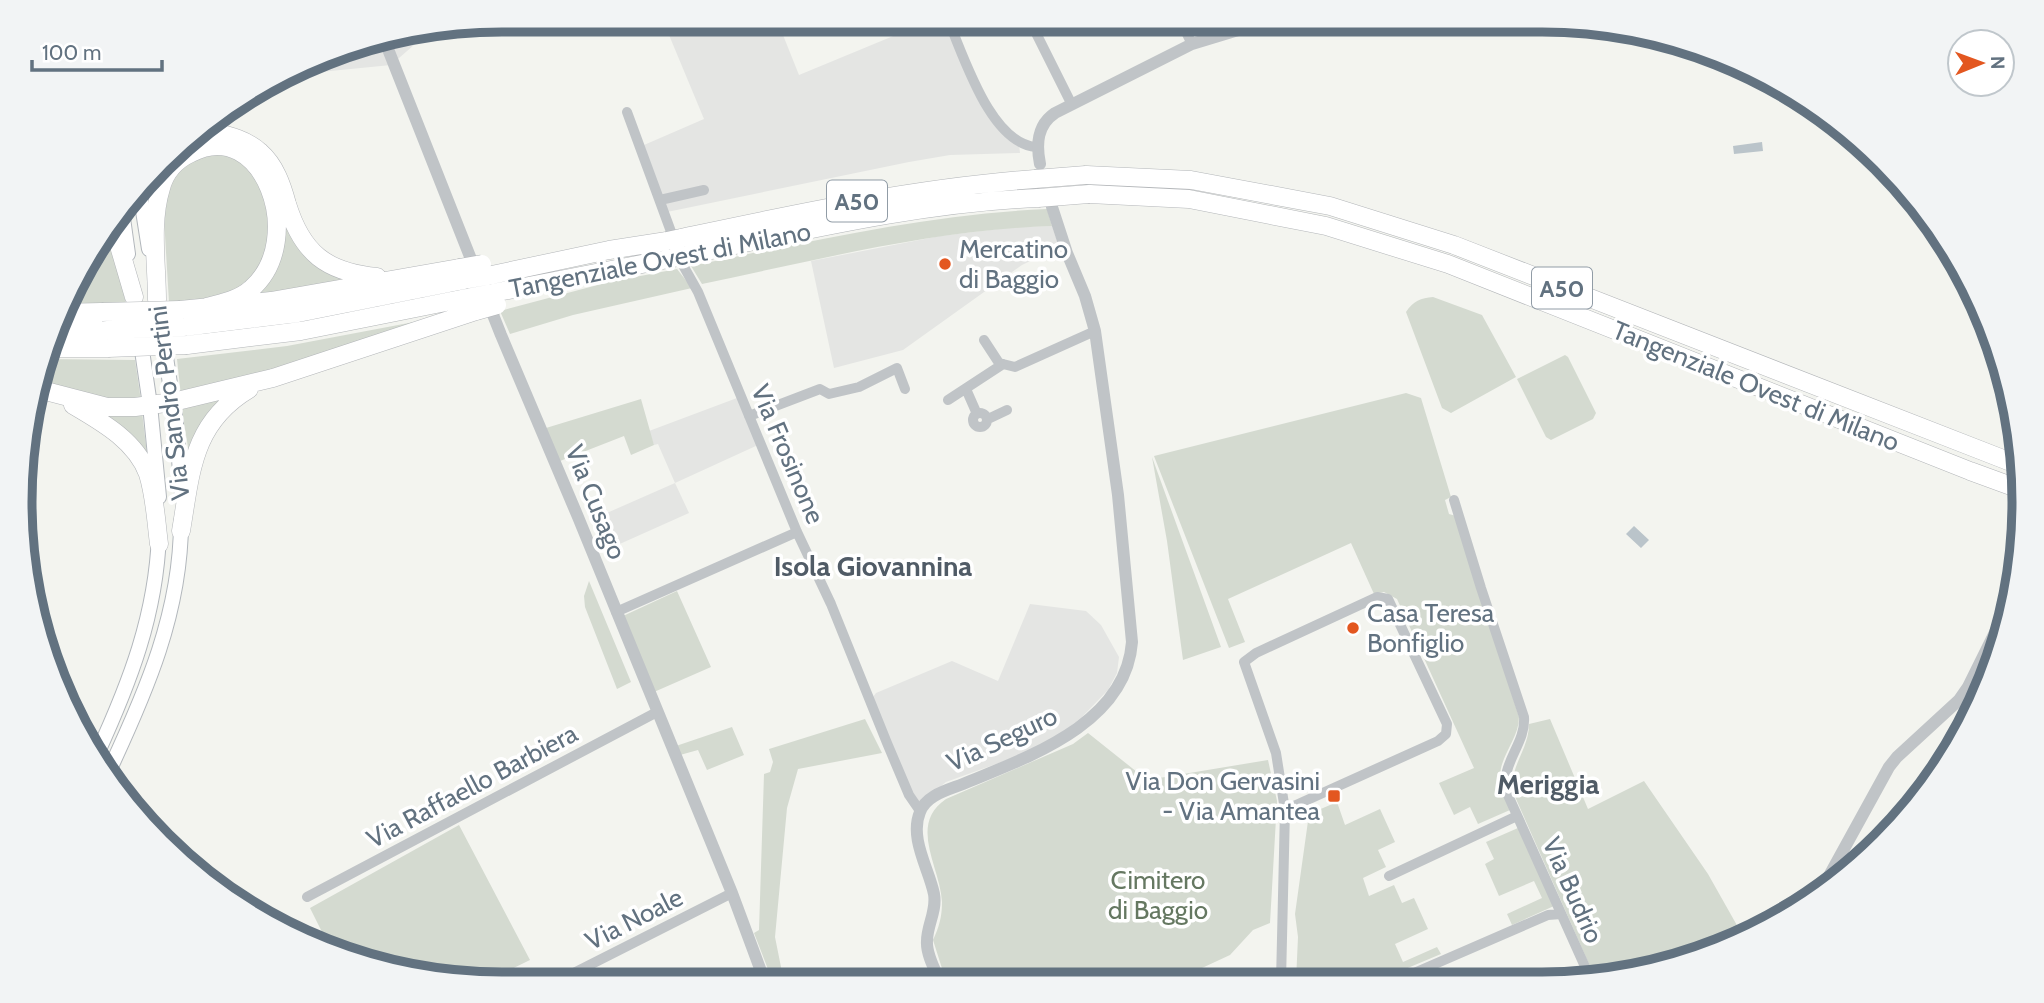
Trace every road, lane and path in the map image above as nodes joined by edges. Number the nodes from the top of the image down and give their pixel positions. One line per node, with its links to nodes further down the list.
1 (953, 32): 10 (street)
2 (1036, 32): 7 (street)
3 (1186, 32): 5 (street)
4 (1229, 32): 5 (street)
5 (1192, 44): 7 (street)
6 (387, 46): 50 (street, Via Cusago)
7 (1072, 103): 10 (street)
8 (627, 112): 14 (street, Via Frosinone)
9 (211, 132): 21 (highway)
10 (1036, 147): 11 (street)
11 (1037, 172): 18 (highway, Tangenziale Ovest di Milano / A50); 44 (highway, Tangenziale Ovest di Milano / A50, bridge)
12 (704, 190): 14 (street)
13 (141, 200): 23 (main road, Via Sandro Pertini)
14 (660, 200): 18 (street, Via Frosinone)
15 (1045, 203): 18 (highway, Tangenziale Ovest di Milano / A50); 28 (street, Via Seguro); 45 (highway, Tangenziale Ovest di Milano / A50, bridge)
16 (124, 222): 22 (main road, Via Sandro Pertini)
17 (115, 234): 22 (highway)
18 (677, 248): 19 (highway, Tangenziale Ovest di Milano / A50); 43 (street, Via Frosinone)
19 (611, 259): 20 (highway, Tangenziale Ovest di Milano / A50, bridge); 24 (highway, Tangenziale Ovest di Milano / A50, bridge)
20 (462, 274): 21 (highway); 27 (highway, Tangenziale Ovest di Milano / A50)
21 (398, 277): 25 (highway)
22 (134, 297): 41 (main road, Via Sandro Pertini)
23 (157, 300): 25 (highway); 40 (main road, Via Sandro Pertini)
24 (474, 304): 30 (highway, Tangenziale Ovest di Milano / A50, bridge); 34 (highway)
25 (206, 307): 27 (highway)
26 (72, 312): 27 (highway, bridge)
27 (182, 318): 30 (highway, Tangenziale Ovest di Milano / A50, bridge)
28 (1095, 331): 33 (street); 56 (street, Via Seguro)
29 (63, 332): 30 (highway, Tangenziale Ovest di Milano / A50)
30 (108, 339): 32 (highway, Tangenziale Ovest di Milano / A50)
31 (984, 340): 33 (street)
32 (57, 346)
33 (1003, 364): 36 (street)
34 (273, 377): 40 (highway); 47 (highway)
35 (905, 389): 43 (street)
36 (966, 389): 39 (street); 42 (street)
37 (45, 391): 41 (highway)
38 (45, 393): 49 (highway)
39 (948, 400)
40 (173, 402): 41 (highway); 47 (main road, Via Sandro Pertini)
41 (150, 405): 49 (main road, Via Sandro Pertini)
42 (1007, 410)
43 (749, 416): 48 (street, Via Frosinone)
44 (2010, 462)
45 (2011, 486)
46 (1454, 499): 57 (street, Via Budrio)
47 (181, 531): 54 (main road, Via Sandro Pertini)
48 (797, 532): 50 (street); 56 (street, Via Frosinone)
49 (159, 544): 53 (main road, Via Sandro Pertini)
50 (616, 612): 52 (street, Via Cusago)
51 (1992, 639): 58 (street)
52 (657, 712): 60 (street, Via Cusago); 61 (street, Via Raffaello Barbiera)
53 (100, 746)
54 (112, 764)
55 (1285, 810): 55 (street); 67 (street)
56 (920, 811): 66 (street)
57 (1517, 816): 59 (street); 62 (street, Via Budrio)
58 (1831, 872)
59 (1389, 876)
60 (732, 893): 64 (street, Via Noale); 65 (street, Via Cusago)
61 (307, 897)
62 (1561, 914): 63 (street, Via Budrio); 68 (street)
63 (1586, 969)
64 (574, 972)
65 (761, 972)
66 (937, 972)
67 (1280, 972)
68 (1416, 972)

